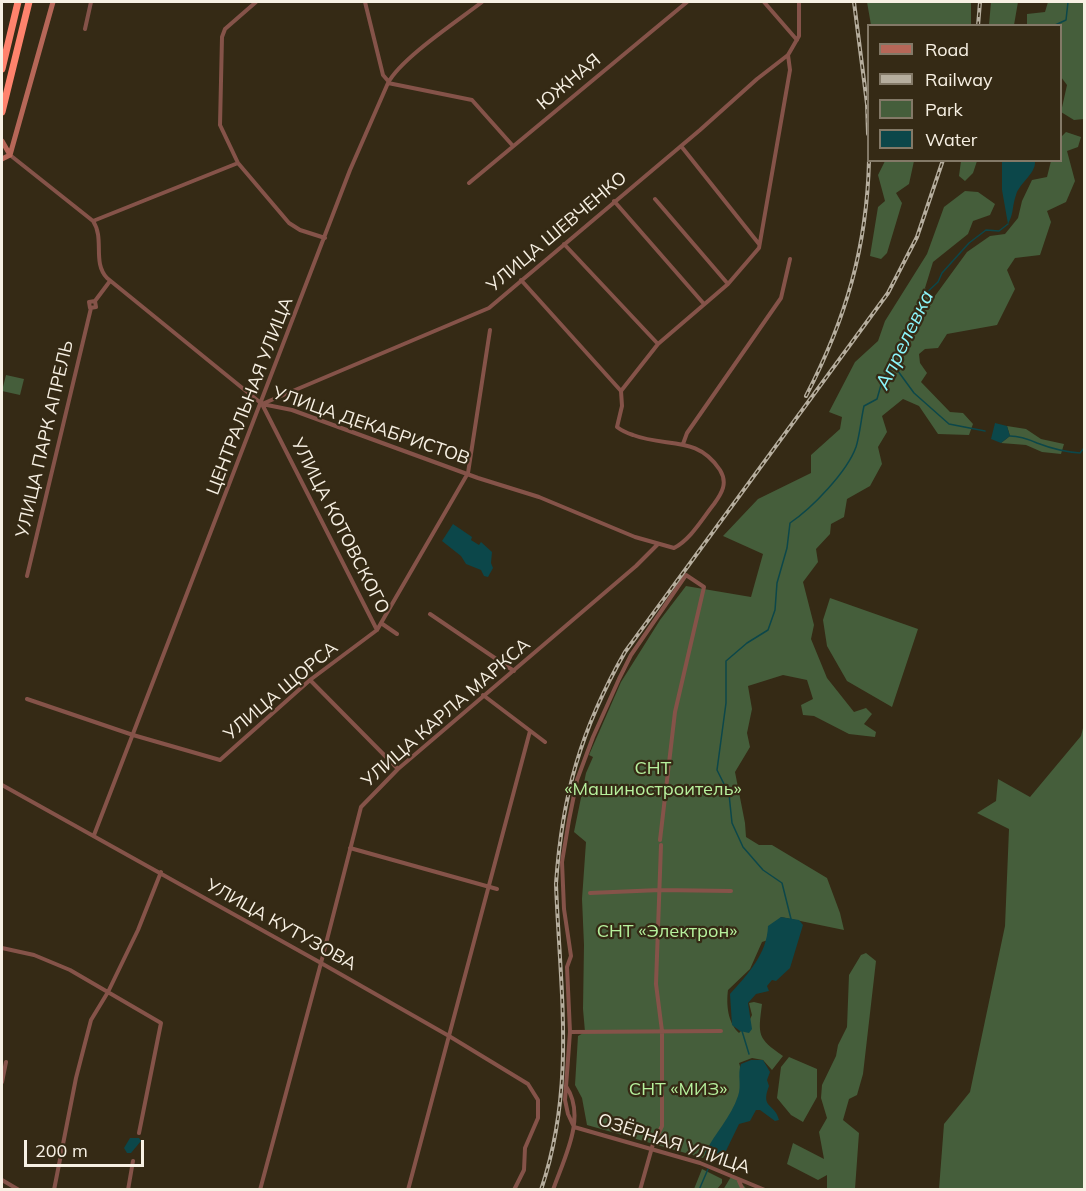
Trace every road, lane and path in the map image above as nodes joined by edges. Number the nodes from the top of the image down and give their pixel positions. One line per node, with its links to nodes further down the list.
1 (18, 2): 12 (highway)
2 (29, 2): 18 (highway)
3 (53, 2): 22 (street)
4 (91, 2): 11 (street)
5 (256, 2): 26 (street)
6 (365, 2): 17 (street)
7 (482, 2): 17 (street, ЦЕНТРАЛЬНАЯ УЛИЦА)
8 (687, 2): 20 (street, ЮЖНАЯ)
9 (764, 2): 13 (street)
10 (799, 2): 13 (street, УЛИЦА ШЕВЧЕНКО)
11 (85, 29)
12 (10, 32): 14 (street); 16 (highway)
13 (797, 40): 15 (street, УЛИЦА ШЕВЧЕНКО)
14 (2, 44)
15 (788, 55): 21 (street, УЛИЦА ШЕВЧЕНКО); 33 (street)
16 (2, 69)
17 (389, 82): 20 (street); 31 (street, ЦЕНТРАЛЬНАЯ УЛИЦА)
18 (2, 112)
19 (2, 141): 23 (street)
20 (513, 146): 27 (street, ЮЖНАЯ)
21 (681, 146): 29 (street, УЛИЦА ШЕВЧЕНКО); 33 (street)
22 (13, 147): 23 (street); 24 (street)
23 (4, 148): 24 (street)
24 (10, 155): 25 (street); 30 (street)
25 (2, 159)
26 (238, 163): 30 (street); 31 (street)
27 (469, 183)
28 (655, 199): 37 (street)
29 (614, 201): 32 (street, УЛИЦА ШЕВЧЕНКО); 38 (street)
30 (93, 220): 36 (street, УЛИЦА ДЕКАБРИСТОВ)
31 (325, 238): 42 (street, ЦЕНТРАЛЬНАЯ УЛИЦА)
32 (564, 243): 35 (street, УЛИЦА ШЕВЧЕНКО); 40 (street)
33 (759, 245): 37 (street)
34 (790, 259): 43 (street)
35 (521, 280): 41 (street); 42 (street, УЛИЦА ШЕВЧЕНКО)
36 (110, 281): 42 (street, УЛИЦА ДЕКАБРИСТОВ); 46 (street, УЛИЦА ПАРК АПРЕЛЬ)
37 (728, 284): 38 (street)
38 (704, 303): 40 (street)
39 (490, 330): 44 (street)
40 (658, 344): 41 (street)
41 (621, 391): 43 (street)
42 (262, 404): 44 (street, УЛИЦА ДЕКАБРИСТОВ); 49 (street, УЛИЦА КОТОВСКОГО); 56 (street, ЦЕНТРАЛЬНАЯ УЛИЦА)
43 (683, 444): 45 (street, УЛИЦА ДЕКАБРИСТОВ)
44 (468, 473): 45 (street, УЛИЦА ДЕКАБРИСТОВ); 48 (street)
45 (658, 544): 51 (street, УЛИЦА КАРЛА МАРКСА)
46 (27, 576)
47 (429, 614): 51 (street)
48 (381, 623): 49 (street); 50 (street, УЛИЦА КОТОВСКОГО)
49 (377, 630): 52 (street, УЛИЦА ЩОРСА)
50 (397, 634)
51 (514, 671): 53 (street, УЛИЦА КАРЛА МАРКСА)
52 (310, 680): 56 (street, УЛИЦА ЩОРСА); 58 (street)
53 (483, 695): 55 (street); 58 (street, УЛИЦА КАРЛА МАРКСА)
54 (27, 699): 56 (street, УЛИЦА ЩОРСА)
55 (530, 731): 57 (street); 63 (street)
56 (133, 735): 60 (street, ЦЕНТРАЛЬНАЯ УЛИЦА)
57 (545, 742)
58 (398, 769): 61 (street, УЛИЦА КАРЛА МАРКСА)
59 (2, 785): 60 (street, УЛИЦА КУТУЗОВА)
60 (94, 836): 62 (street, УЛИЦА КУТУЗОВА)
61 (350, 848): 63 (street); 69 (street, УЛИЦА КАРЛА МАРКСА)
62 (161, 872): 69 (street, УЛИЦА КУТУЗОВА); 70 (street)
63 (488, 886): 64 (street); 74 (street)
64 (497, 889)
65 (660, 890): 66 (street); 67 (street); 71 (street); 73 (street)
66 (731, 891)
67 (590, 893)
68 (2, 948): 70 (street)
69 (321, 963): 74 (street, УЛИЦА КУТУЗОВА); 87 (street, УЛИЦА КАРЛА МАРКСА)
70 (108, 992): 79 (street); 85 (street)
71 (662, 1031): 72 (street); 73 (street); 80 (street)
72 (721, 1031)
73 (570, 1032): 77 (street)
74 (449, 1036): 88 (street); 89 (street, УЛИЦА КУТУЗОВА)
75 (6, 1062): 76 (street)
76 (2, 1082)
77 (566, 1086): 78 (street); 78 (street)
78 (574, 1127): 80 (street, ОЗЁРНАЯ УЛИЦА); 90 (street)
79 (139, 1132)
80 (653, 1148): 83 (street, ОЗЁРНАЯ УЛИЦА); 91 (street)
81 (133, 1161): 86 (street)
82 (2, 1180): 84 (street)
83 (739, 1180): 92 (street); 93 (street, ОЗЁРНАЯ УЛИЦА)
84 (19, 1190)
85 (54, 1190)
86 (128, 1190)
87 (260, 1190)
88 (408, 1190)
89 (514, 1190)
90 (553, 1190)
91 (640, 1190)
92 (743, 1190)
93 (765, 1190)

